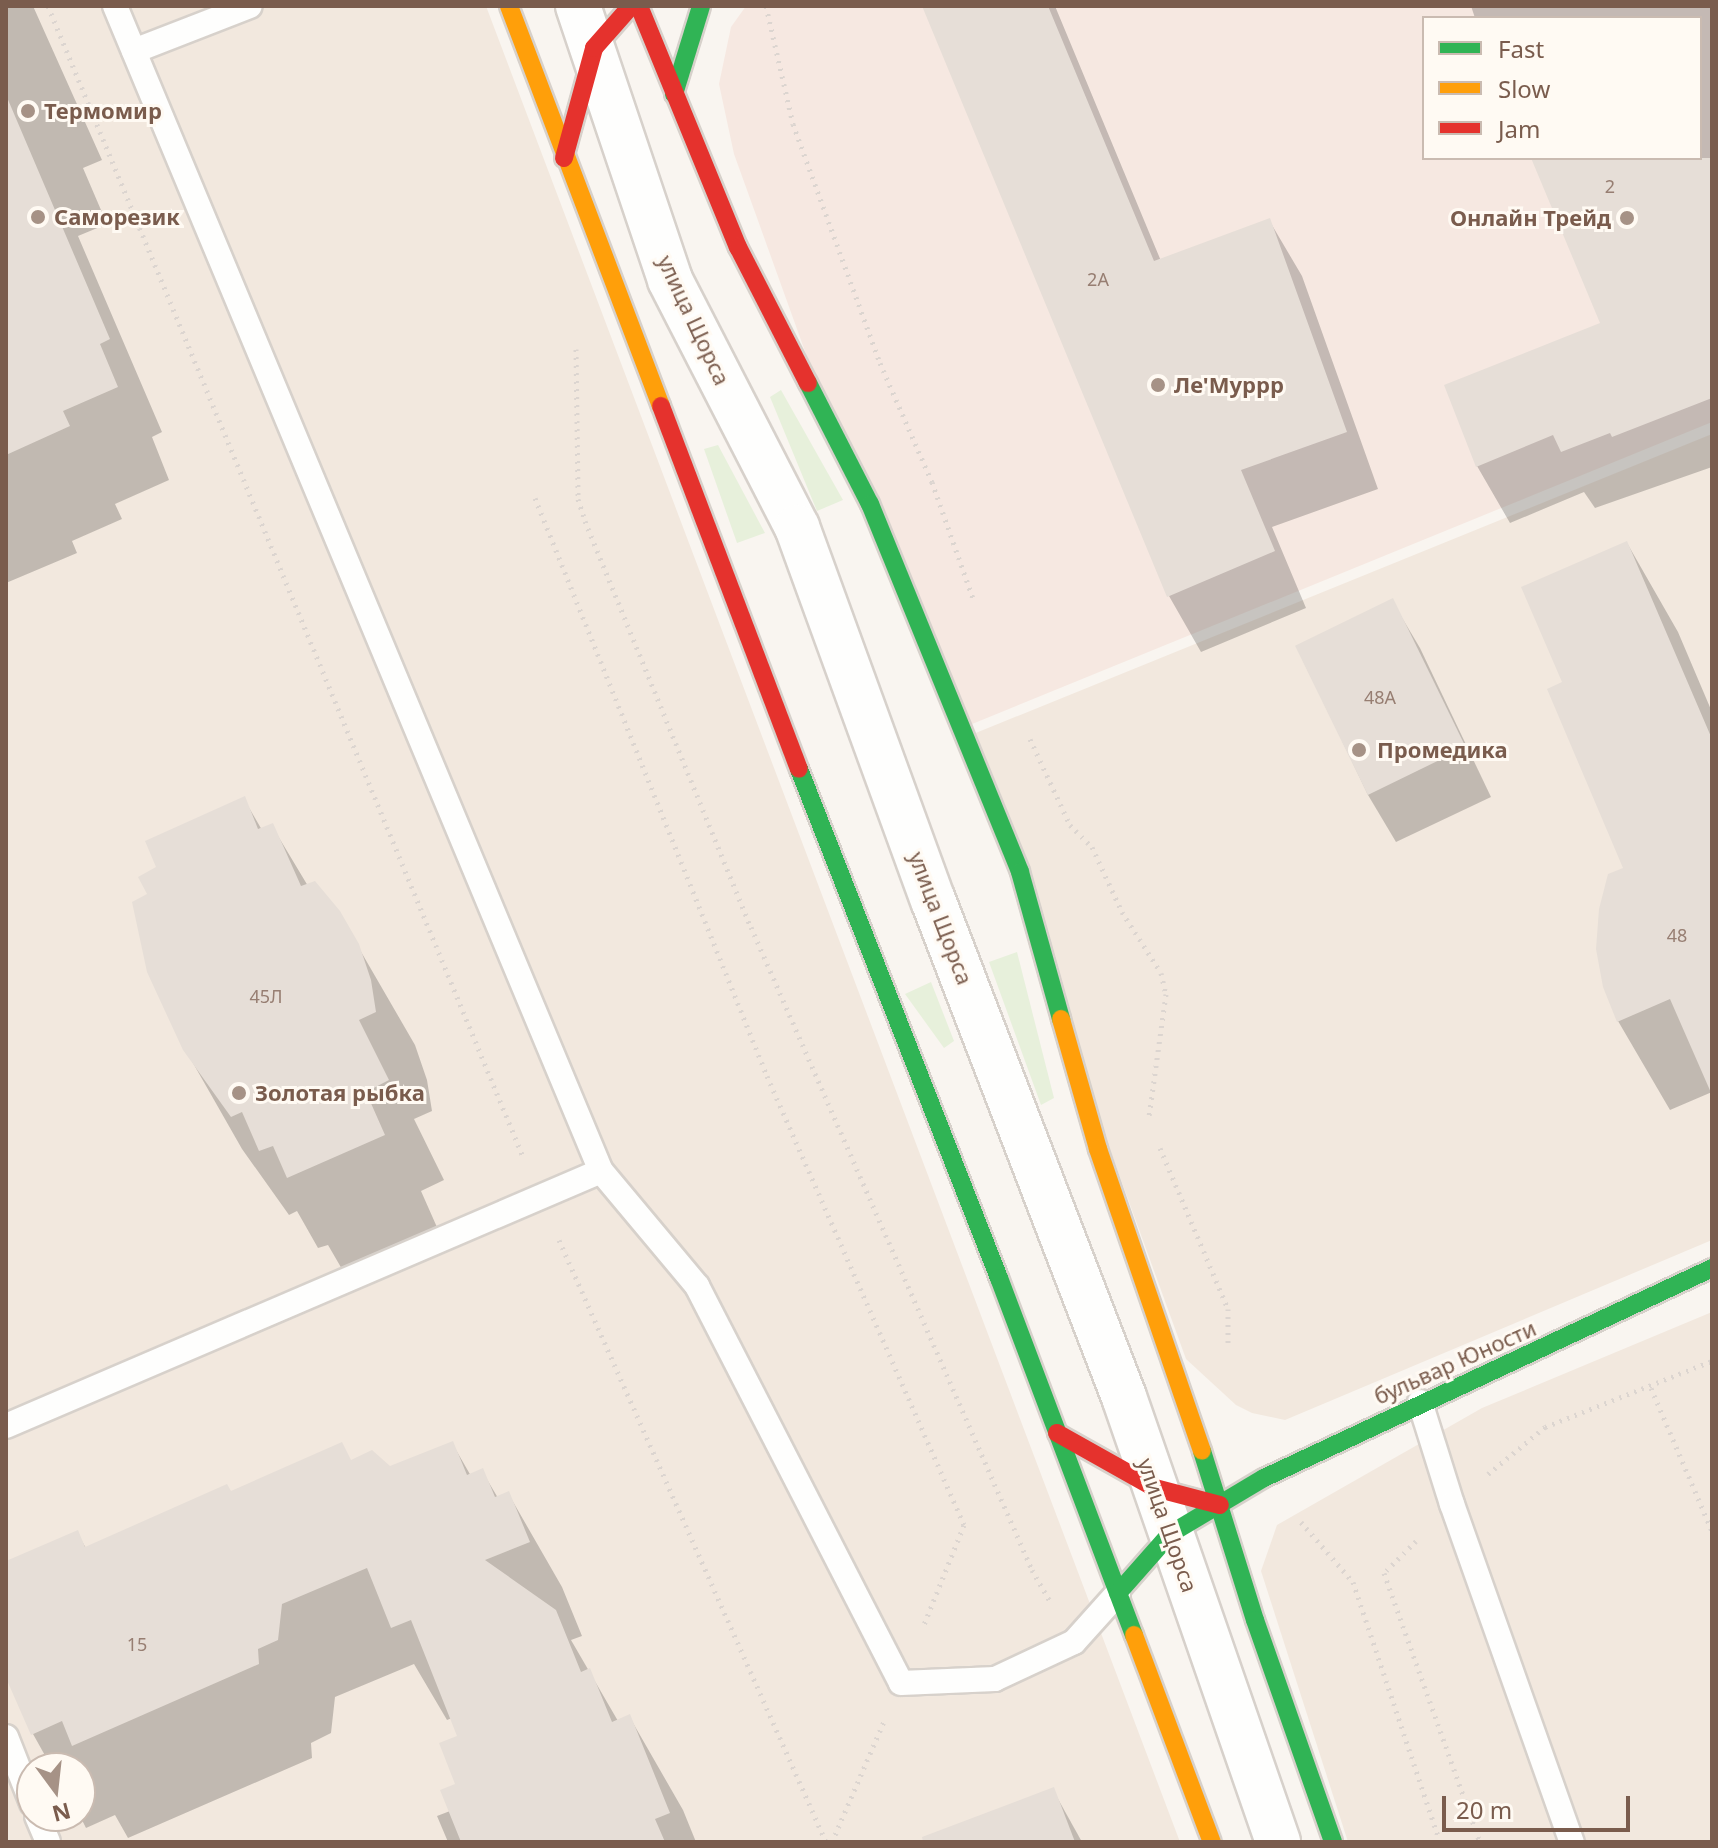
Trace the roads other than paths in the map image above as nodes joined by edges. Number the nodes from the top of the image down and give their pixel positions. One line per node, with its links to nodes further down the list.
1 (115, 6): 9 (lane)
2 (250, 6): 9 (lane)
3 (509, 6): 11 (main road)
4 (578, 6): 8 (street, улица Щорса)
5 (631, 6): 8 (main road)
6 (639, 6): 10 (main road)
7 (701, 6): 10 (main road)
8 (594, 48): 11 (main road); 17 (street, улица Щорса)
9 (134, 51): 12 (lane)
10 (674, 94): 18 (main road)
11 (564, 158): 16 (main road)
12 (601, 1171): 15 (lane); 20 (lane)
13 (1712, 1268): 14 (main road, бульвар Юности)
14 (1420, 1402): 18 (main road, бульвар Юности); 26 (lane)
15 (6, 1426)
16 (1057, 1433): 17 (main road); 20 (main road)
17 (1155, 1488): 18 (main road); 19 (street, улица Щорса)
18 (1220, 1505): 19 (main road, бульвар Юности); 25 (main road)
19 (1170, 1534): 20 (main road, бульвар Юности); 24 (street, улица Щорса)
20 (1118, 1593): 23 (main road)
21 (6, 1737): 22 (lane)
22 (16, 1762)
23 (1212, 1842)
24 (1278, 1842)
25 (1333, 1842)
26 (1572, 1842)

